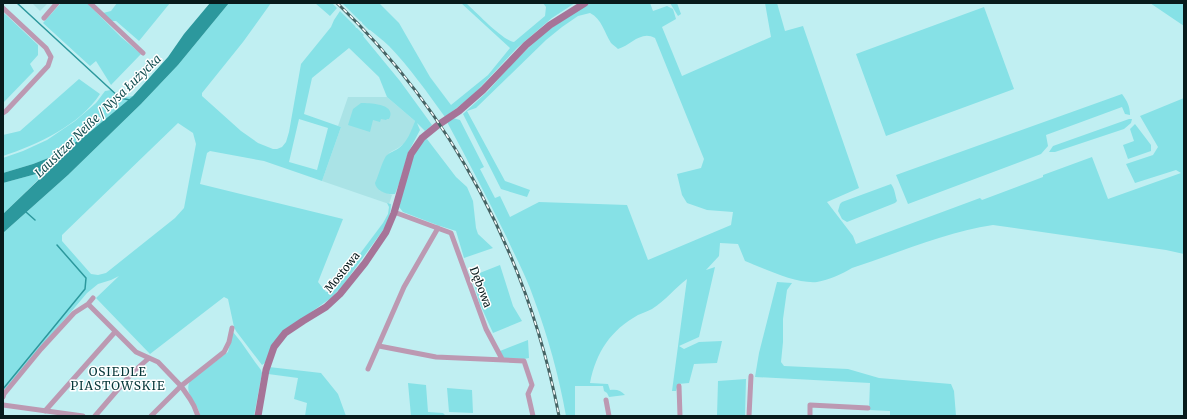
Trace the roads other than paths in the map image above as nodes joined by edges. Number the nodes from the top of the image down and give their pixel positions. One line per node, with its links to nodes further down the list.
1 (57, 3): 5 (street)
2 (90, 3): 6 (street)
3 (585, 3): 8 (street, Mostowa)
4 (3, 8): 7 (street)
5 (44, 18)
6 (143, 53)
7 (3, 113)
8 (394, 212): 9 (street, Dębowa); 31 (street, Mostowa)
9 (438, 228): 14 (street); 16 (street, Dębowa)
10 (93, 298): 11 (street)
11 (88, 304): 13 (street); 21 (street)
12 (232, 328): 19 (street)
13 (115, 332): 15 (street); 25 (street)
14 (378, 346): 16 (street); 17 (street)
15 (149, 358): 19 (street); 28 (street)
16 (502, 359): 32 (street)
17 (368, 369)
18 (751, 376): 35 (street)
19 (181, 386): 29 (street); 30 (street)
20 (679, 386): 34 (street)
21 (3, 397)
22 (606, 400): 33 (street)
23 (3, 405): 25 (street)
24 (868, 408): 36 (street)
25 (45, 411): 26 (street)
26 (72, 415): 27 (street)
27 (82, 416)
28 (94, 416)
29 (151, 416)
30 (198, 416)
31 (258, 416)
32 (533, 416)
33 (609, 416)
34 (680, 416)
35 (749, 416)
36 (810, 416)

